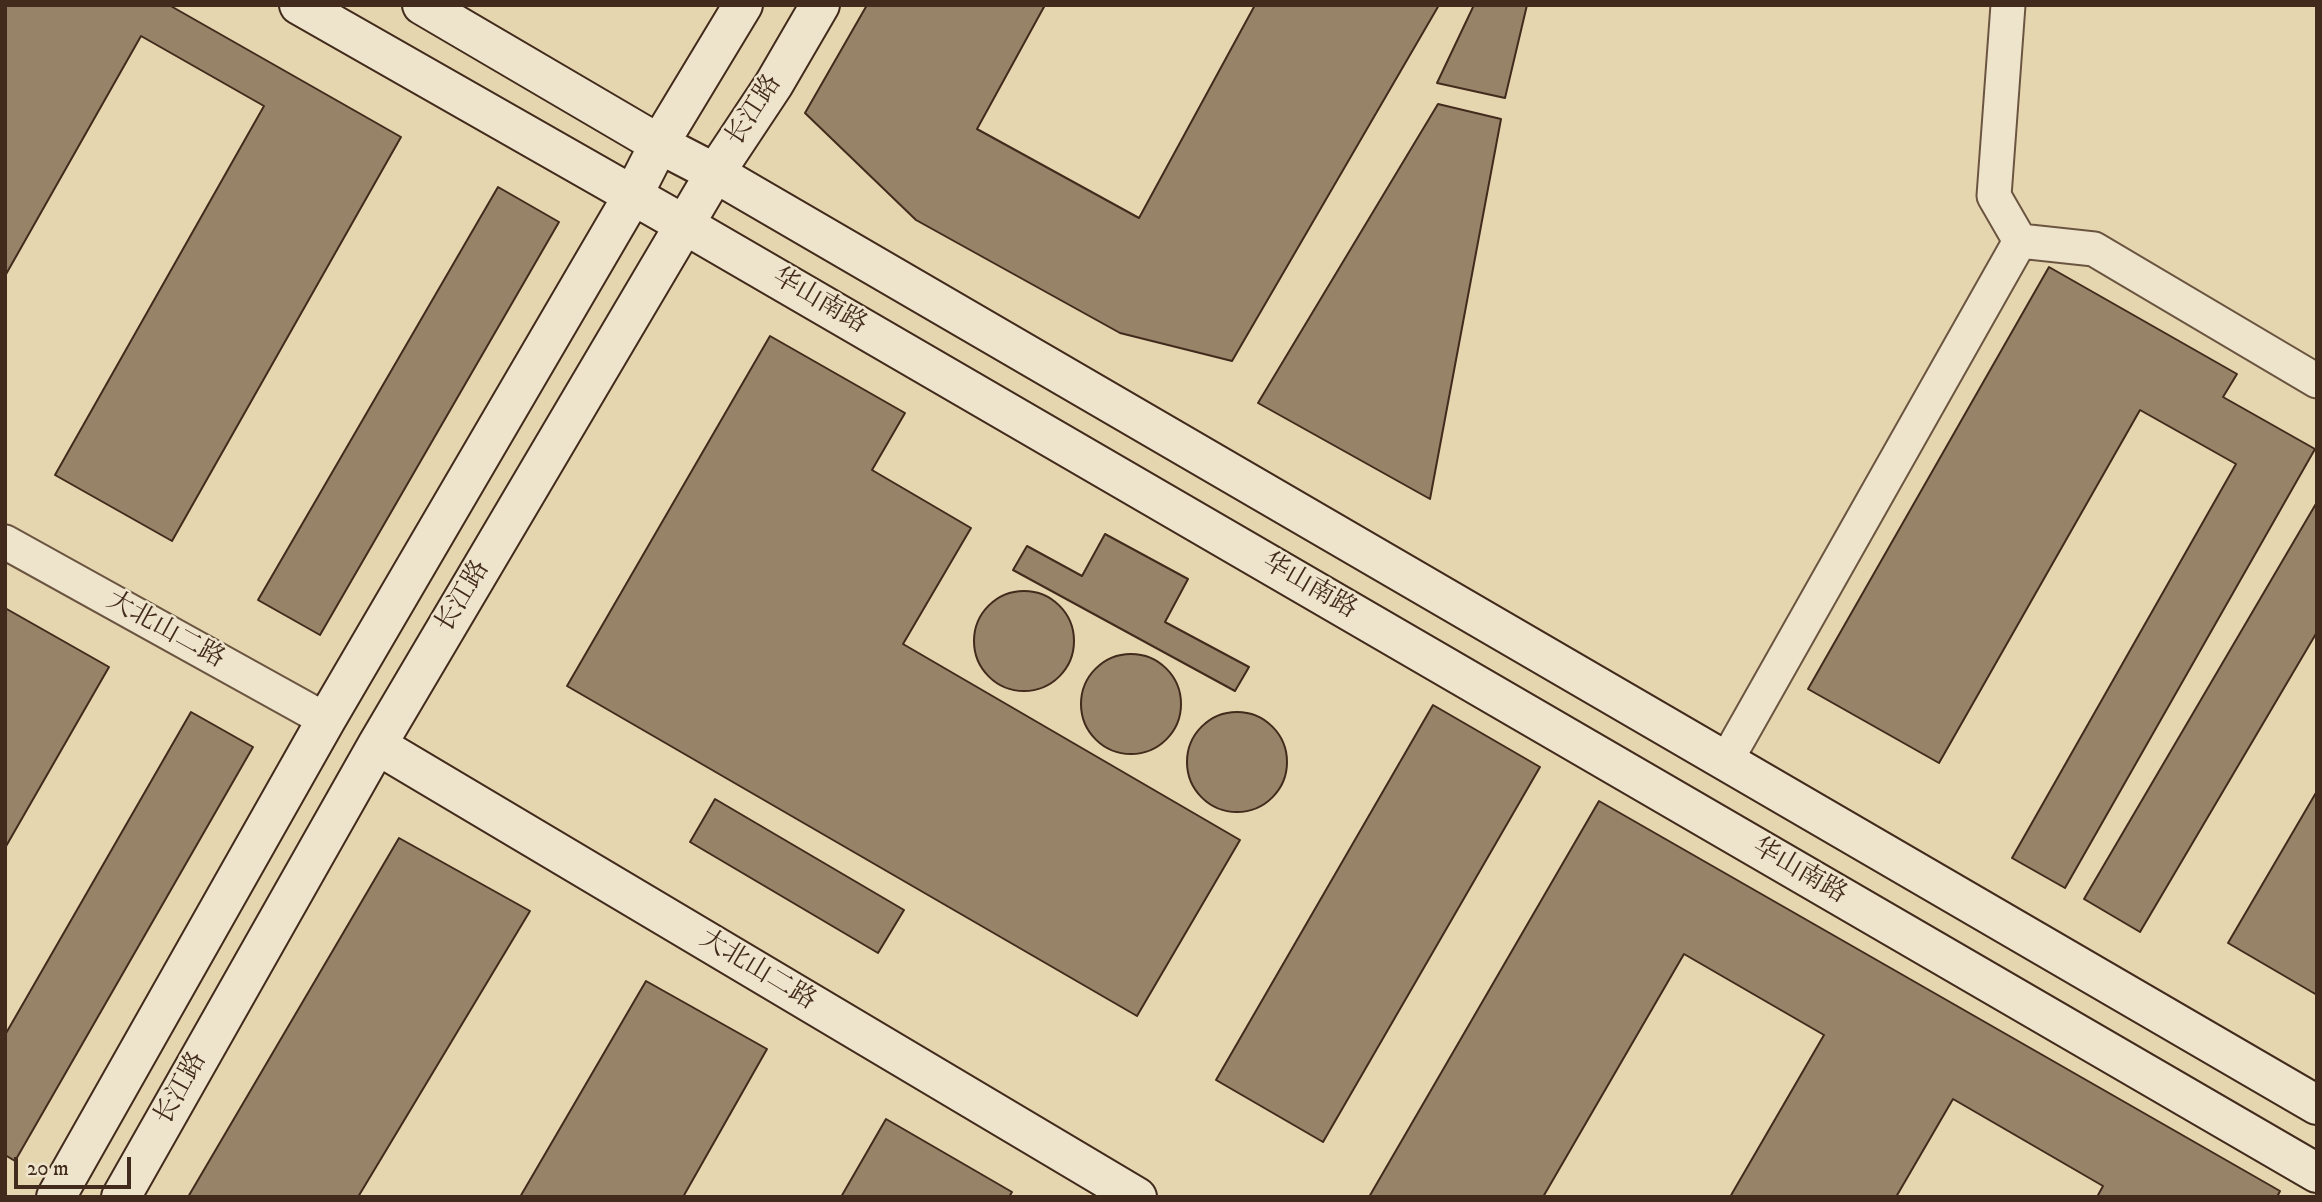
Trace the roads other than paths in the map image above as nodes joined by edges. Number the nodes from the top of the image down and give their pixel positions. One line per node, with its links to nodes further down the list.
1 (299, 5): 8 (street, 华山南路)
2 (422, 5): 6 (street)
3 (743, 5): 6 (street)
4 (820, 5): 7 (street, 长江路)
5 (2008, 5): 10 (street)
6 (659, 144): 7 (street); 8 (street)
7 (715, 173): 9 (street, 长江路); 15 (street)
8 (633, 195): 9 (street, 华山南路); 13 (street)
9 (685, 225): 14 (street, 长江路); 17 (street, 华山南路)
10 (2020, 241): 11 (street); 15 (street)
11 (2317, 381)
12 (5, 542): 13 (street, 大北山二路)
13 (326, 720): 18 (street)
14 (377, 745): 19 (street, 长江路); 20 (street, 大北山二路)
15 (1726, 761): 16 (street)
16 (2317, 1105)
17 (2317, 1173)
18 (56, 1197)
19 (121, 1197)
20 (1137, 1197)

